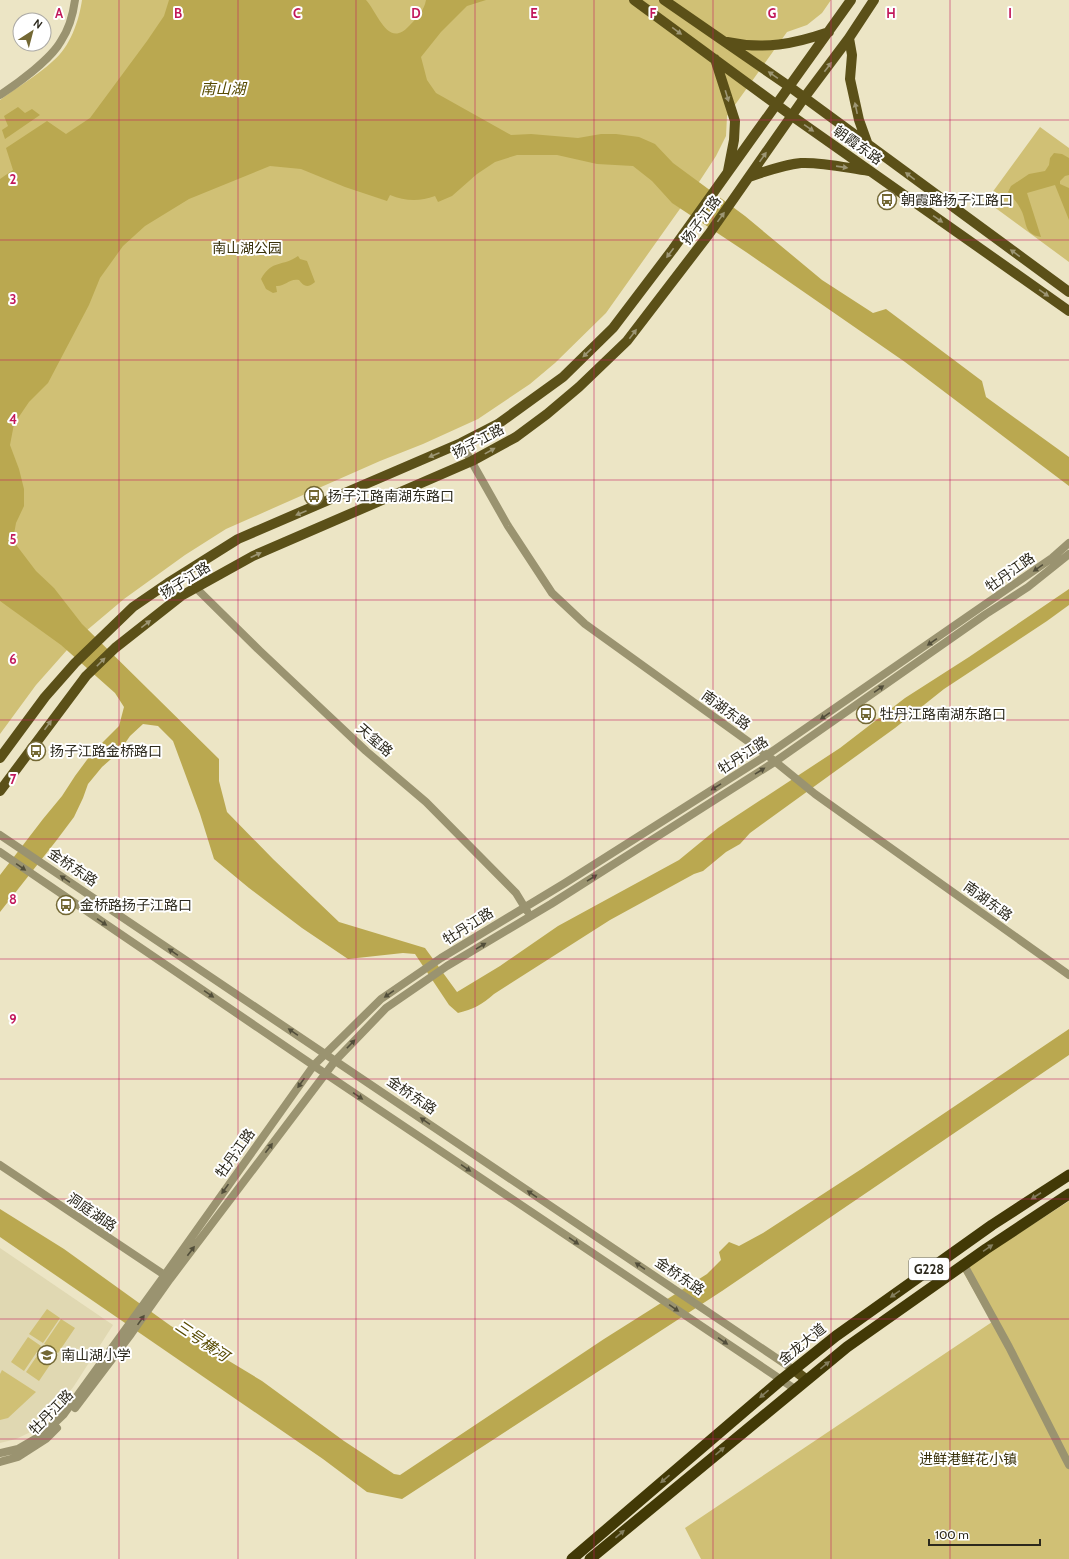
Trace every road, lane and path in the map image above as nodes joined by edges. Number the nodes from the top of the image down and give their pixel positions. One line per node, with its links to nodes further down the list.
1 (75, 0): 11 (street)
2 (634, 0): 9 (main road, 朝霞东路, one-way to 9)
3 (664, 0): 8 (main road, 朝霞东路)
4 (851, 0): 6 (main road, 扬子江路)
5 (874, 0): 7 (main road, 扬子江路)
6 (829, 32): 8 (main road); 10 (main road, 扬子江路)
7 (849, 38): 12 (main road, 扬子江路, one-way to 7); 15 (main road, one-way to 7)
8 (723, 41): 10 (main road, 朝霞东路, one-way to 8)
9 (715, 59): 13 (main road, 朝霞东路); 17 (main road, one-way to 17)
10 (790, 87): 12 (main road, 朝霞东路); 13 (main road, 扬子江路)
11 (0, 95)
12 (804, 98): 14 (main road, 扬子江路); 15 (main road, 朝霞东路)
13 (777, 104): 14 (main road, 朝霞东路); 17 (main road, 扬子江路)
14 (792, 116): 16 (main road, 朝霞东路, one-way to 16); 18 (main road, 扬子江路, one-way to 14)
15 (868, 145): 19 (main road, 朝霞东路, one-way to 15)
16 (871, 172): 18 (main road, one-way to 16); 20 (main road, 朝霞东路, one-way to 20)
17 (728, 173): 21 (main road, 扬子江路, one-way to 21)
18 (749, 177): 22 (main road, 扬子江路, one-way to 18)
19 (1069, 292)
20 (1069, 311)
21 (461, 443): 22 (street, 南湖东路); 27 (main road, 扬子江路, one-way to 27)
22 (472, 461): 25 (main road, 扬子江路, one-way to 22); 26 (street, 南湖东路)
23 (1069, 543): 26 (street, 牡丹江路, one-way to 26)
24 (1069, 554): 28 (street, 牡丹江路, one-way to 24)
25 (196, 588): 29 (main road, 扬子江路, one-way to 25); 32 (street, 天玺路)
26 (767, 755): 28 (street, 南湖东路); 32 (street, 牡丹江路, one-way to 32)
27 (0, 758)
28 (776, 762): 33 (street, 牡丹江路, one-way to 28); 34 (street, 南湖东路)
29 (0, 791)
30 (0, 835): 35 (street, 金桥东路, one-way to 30)
31 (4, 855): 37 (street, 金桥东路, one-way to 37)
32 (525, 907): 33 (street, 天玺路); 35 (street, 牡丹江路, one-way to 35)
33 (530, 917): 36 (street, 牡丹江路, one-way to 33)
34 (1069, 975)
35 (325, 1053): 36 (street, 金桥东路); 37 (street, 牡丹江路)
36 (336, 1061): 38 (street, 牡丹江路); 45 (street, 金桥东路, one-way to 36)
37 (314, 1065): 38 (street, 金桥东路); 43 (street, 牡丹江路, one-way to 43)
38 (326, 1074): 43 (street, 牡丹江路, one-way to 38); 46 (street, 金桥东路, one-way to 46)
39 (0, 1165): 43 (street, 洞庭湖路)
40 (1069, 1175): 45 (highway, 金龙大道 / G228, one-way to 45)
41 (1069, 1194): 42 (highway, G228, one-way to 41)
42 (964, 1265): 47 (highway, G228, one-way to 42); 51 (street)
43 (167, 1277): 44 (street, 牡丹江路)
44 (128, 1332): 49 (street, 牡丹江路); 50 (street, 牡丹江路)
45 (794, 1370): 46 (highway, 金龙大道 / G228); 47 (main road, 金桥东路)
46 (781, 1380): 48 (street, 金桥东路); 52 (highway, 金龙大道 / G228, one-way to 52)
47 (807, 1380): 48 (highway, G228)
48 (795, 1389): 53 (highway, G228, one-way to 48)
49 (0, 1453)
50 (0, 1462)
51 (1069, 1465)
52 (572, 1559)
53 (590, 1559)

